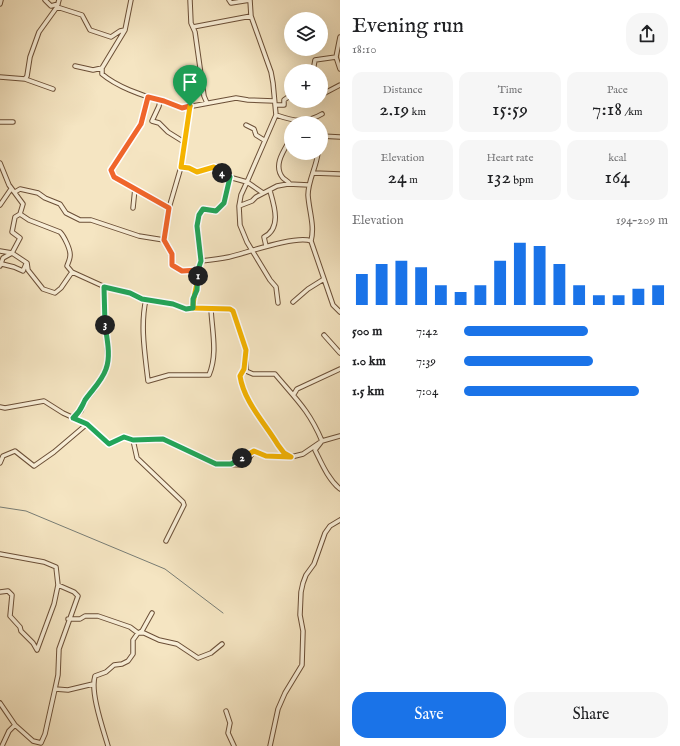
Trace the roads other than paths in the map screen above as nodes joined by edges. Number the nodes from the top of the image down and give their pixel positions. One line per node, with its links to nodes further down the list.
1 (1, 0): 7 (street)
2 (45, 0): 8 (street)
3 (131, 0): 11 (street)
4 (190, 0): 10 (street)
5 (229, 0): 6 (street)
6 (250, 0): 9 (street)
7 (0, 4)
8 (58, 4): 11 (street); 19 (street)
9 (251, 16): 10 (street); 26 (street)
10 (193, 27): 25 (street)
11 (125, 30): 16 (street)
12 (340, 38): 13 (street)
13 (337, 60): 14 (street); 17 (street)
14 (315, 64)
15 (75, 66): 16 (street)
16 (102, 68): 23 (street)
17 (340, 69)
18 (0, 77): 19 (street)
19 (25, 79): 21 (street)
20 (340, 86): 22 (street)
21 (53, 89)
22 (328, 92)
23 (148, 97): 24 (street); 50 (street)
24 (160, 100): 28 (street); 39 (street)
25 (207, 103): 26 (street); 28 (street)
26 (274, 103): 27 (street); 29 (street)
27 (284, 104)
28 (190, 106): 39 (street)
29 (276, 114): 32 (street); 38 (street)
30 (322, 114): 31 (street)
31 (320, 116)
32 (284, 117)
33 (0, 122): 34 (street)
34 (13, 122)
35 (246, 125): 38 (street)
36 (328, 136): 37 (street)
37 (340, 137)
38 (264, 140): 47 (street)
39 (184, 142): 43 (street)
40 (284, 151): 48 (street)
41 (317, 160): 44 (street)
42 (0, 163): 51 (street)
43 (181, 167): 46 (street); 57 (street)
44 (314, 173): 45 (street); 49 (street)
45 (340, 174)
46 (230, 177): 47 (street); 65 (street)
47 (246, 182): 53 (street); 55 (street)
48 (290, 184): 49 (street); 52 (street)
49 (309, 185): 60 (street)
50 (134, 188): 56 (street); 57 (street)
51 (13, 191): 54 (street); 58 (street); 59 (street)
52 (270, 191): 53 (street); 61 (street)
53 (263, 194): 55 (street)
54 (0, 205)
55 (239, 206): 63 (street)
56 (133, 208)
57 (169, 208): 59 (street)
58 (20, 214): 64 (street); 69 (street)
59 (164, 240): 68 (street)
60 (311, 241): 61 (street); 70 (street)
61 (266, 246): 63 (street)
62 (0, 250): 64 (street)
63 (252, 250): 65 (street); 74 (street)
64 (12, 253): 66 (street); 67 (street)
65 (201, 261): 68 (street)
66 (27, 263): 67 (street); 69 (street)
67 (1, 265)
68 (198, 270): 75 (street)
69 (72, 272): 71 (street)
70 (324, 278): 73 (street); 77 (street)
71 (104, 287): 72 (street); 84 (street)
72 (146, 299): 75 (street); 76 (street)
73 (293, 302)
74 (278, 303)
75 (193, 308): 76 (street)
76 (211, 309): 80 (street)
77 (340, 312)
78 (324, 335): 79 (street)
79 (340, 353)
80 (244, 369): 82 (street); 90 (street)
81 (340, 369): 82 (street)
82 (294, 394): 88 (street)
83 (0, 407): 84 (street)
84 (73, 418): 85 (street)
85 (87, 424): 87 (street); 91 (street)
86 (340, 436): 88 (street)
87 (133, 440): 92 (street); 95 (street)
88 (322, 441): 90 (street); 93 (street)
89 (254, 451): 90 (street); 92 (street); 92 (street)
90 (291, 457)
91 (0, 463)
92 (231, 464)
93 (340, 489)
94 (340, 520): 111 (street)
95 (166, 541)
96 (0, 554): 97 (street)
97 (58, 585): 98 (street); 100 (street)
98 (0, 592)
99 (152, 613): 101 (street)
100 (68, 619): 101 (street); 104 (street)
101 (138, 634): 102 (street); 103 (street)
102 (222, 644)
103 (93, 684): 104 (street); 109 (street)
104 (55, 689): 107 (street)
105 (0, 703): 107 (street)
106 (226, 711): 110 (street)
107 (15, 725): 108 (street)
108 (2, 746)
109 (108, 746)
110 (234, 746)
111 (270, 746)

